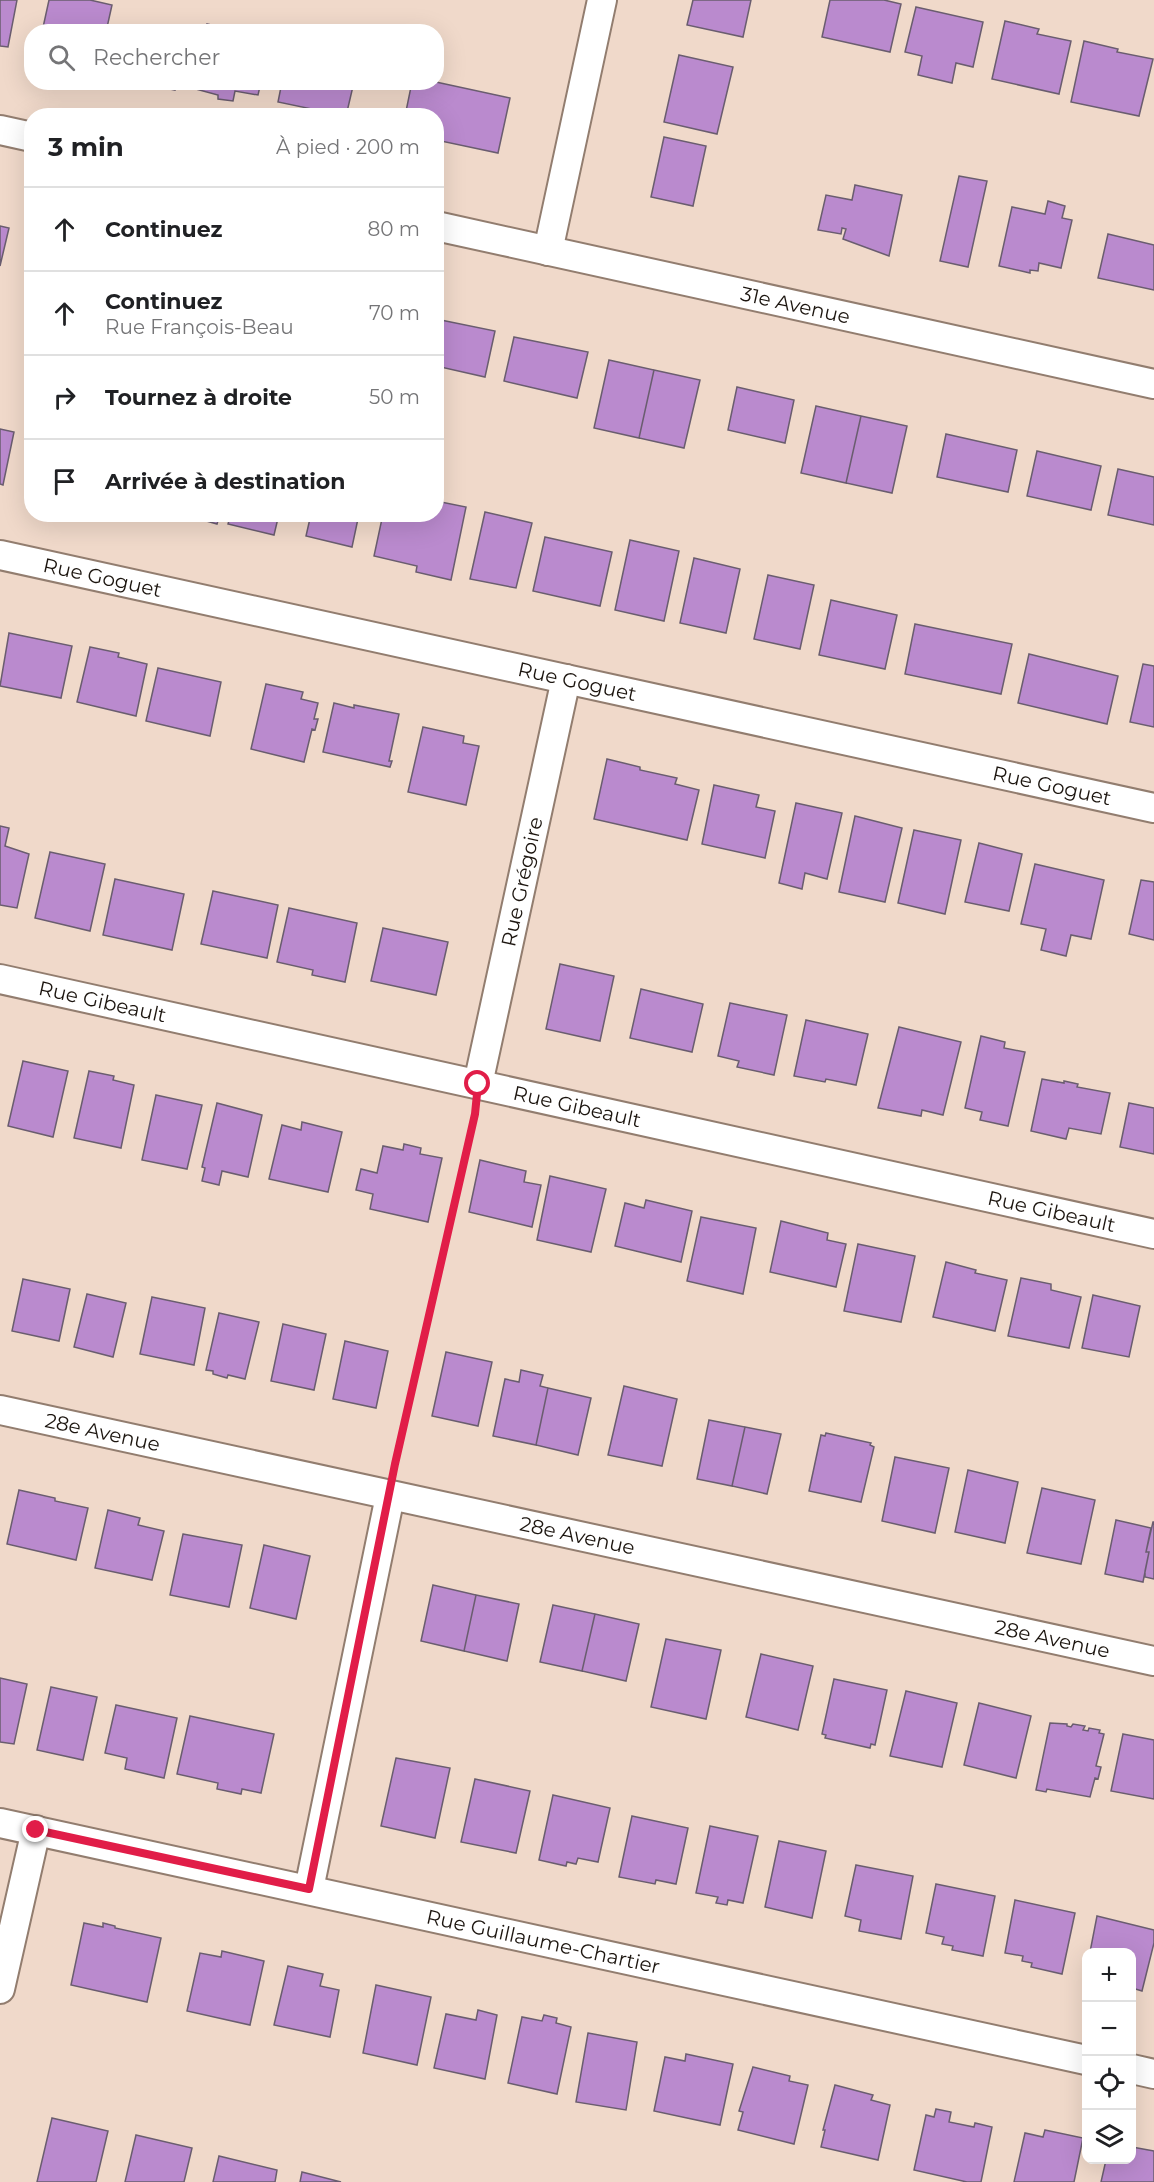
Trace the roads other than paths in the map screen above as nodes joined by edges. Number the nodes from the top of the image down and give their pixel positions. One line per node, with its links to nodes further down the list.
1 (602, 0): 5 (street)
2 (0, 130): 3 (street)
3 (24, 135)
4 (444, 228): 5 (street, 31e Avenue)
5 (548, 250): 6 (street, 31e Avenue)
6 (1154, 384)
7 (0, 555): 8 (street, Rue Goguet)
8 (566, 679): 9 (street, Rue Goguet); 11 (street, Rue Grégoire)
9 (1154, 808)
10 (0, 979): 11 (street, Rue Gibeault)
11 (478, 1084): 12 (street, Rue Gibeault)
12 (1154, 1234)
13 (0, 1410): 14 (street, 28e Avenue)
14 (390, 1496): 15 (street, 28e Avenue); 18 (street)
15 (1154, 1661)
16 (0, 1823): 17 (street, Rue Guillaume-Chartier)
17 (36, 1830): 18 (street, Rue Guillaume-Chartier); 19 (street)
18 (309, 1889): 20 (street, Rue Guillaume-Chartier)
19 (0, 1989)
20 (1082, 2059)
21 (1136, 2070): 22 (street)
22 (1154, 2074)

